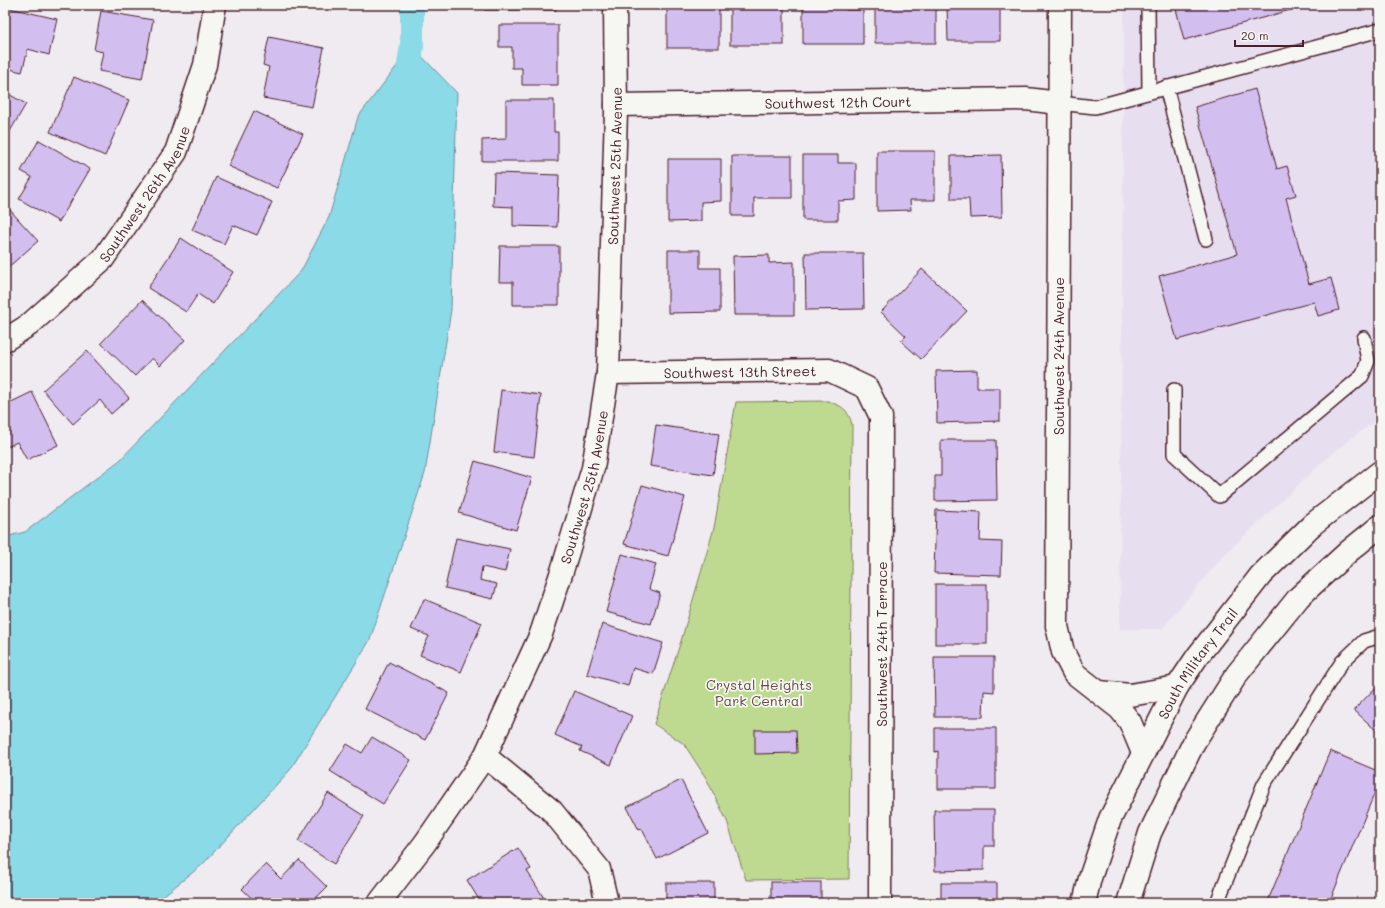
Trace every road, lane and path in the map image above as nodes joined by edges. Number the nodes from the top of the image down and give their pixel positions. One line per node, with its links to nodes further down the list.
1 (215, 5): 12 (street, Southwest 26th Avenue)
2 (615, 5): 9 (street, Southwest 25th Avenue)
3 (1060, 5): 8 (street, Southwest 24th Avenue)
4 (1148, 5): 7 (lane)
5 (1380, 30): 6 (lane)
6 (1166, 87): 7 (lane); 10 (lane)
7 (1149, 92): 8 (lane)
8 (1059, 102): 9 (street, Southwest 12th Court); 20 (street, Southwest 24th Avenue)
9 (616, 105): 13 (street, Southwest 25th Avenue)
10 (1206, 239)
11 (1364, 338): 15 (lane)
12 (5, 340)
13 (608, 372): 14 (street, Southwest 13th Street); 22 (street, Southwest 25th Avenue)
14 (867, 388): 25 (street, Southwest 24th Terrace)
15 (1174, 390)
16 (1380, 472): 19 (street, South Military Trail)
17 (1380, 526): 27 (street)
18 (1380, 636): 28 (lane)
19 (1177, 687): 20 (street); 21 (street, South Military Trail)
20 (1099, 692): 21 (street, Southwest 24th Avenue)
21 (1142, 753): 26 (street, South Military Trail)
22 (485, 756): 23 (street, Southwest 25th Avenue); 24 (street)
23 (379, 903)
24 (607, 903)
25 (880, 903)
26 (1084, 903)
27 (1128, 903)
28 (1217, 903)

